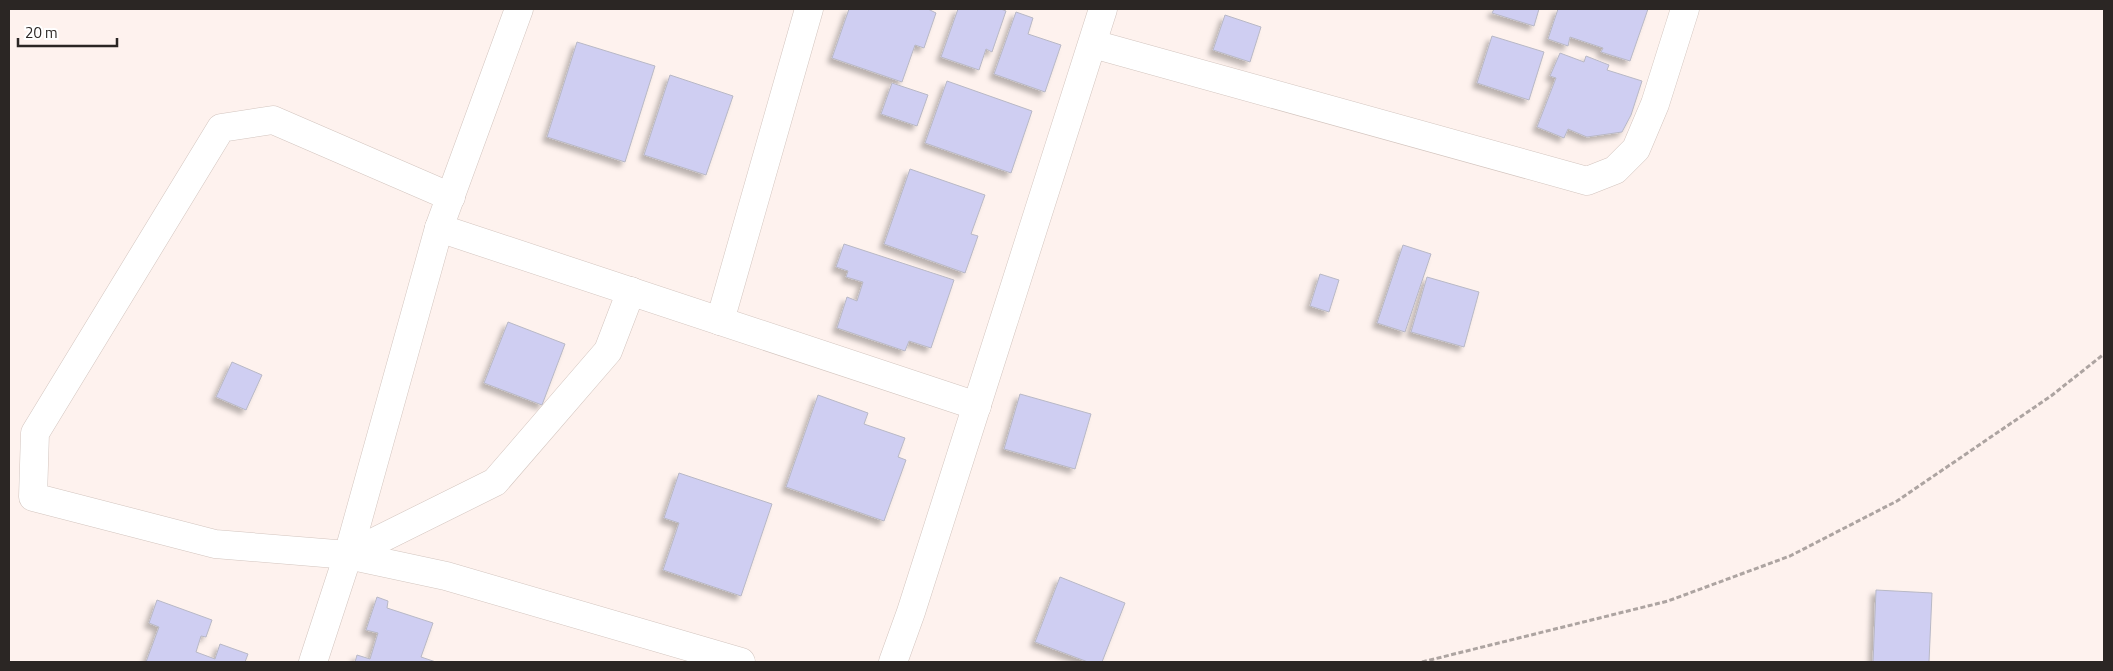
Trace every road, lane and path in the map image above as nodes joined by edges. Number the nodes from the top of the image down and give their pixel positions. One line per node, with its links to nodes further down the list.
1 (519, 9): 6 (street)
2 (809, 9): 9 (street)
3 (1103, 9): 5 (street)
4 (1685, 9): 5 (street)
5 (1093, 44): 11 (street)
6 (450, 197): 7 (street); 12 (street)
7 (439, 228): 8 (street); 12 (street)
8 (631, 291): 9 (street); 12 (street)
9 (720, 321): 11 (street)
10 (2104, 354): 16 (path)
11 (977, 406): 15 (street)
12 (348, 555): 13 (street); 14 (street)
13 (314, 662)
14 (741, 662)
15 (893, 662)
16 (1422, 662)

